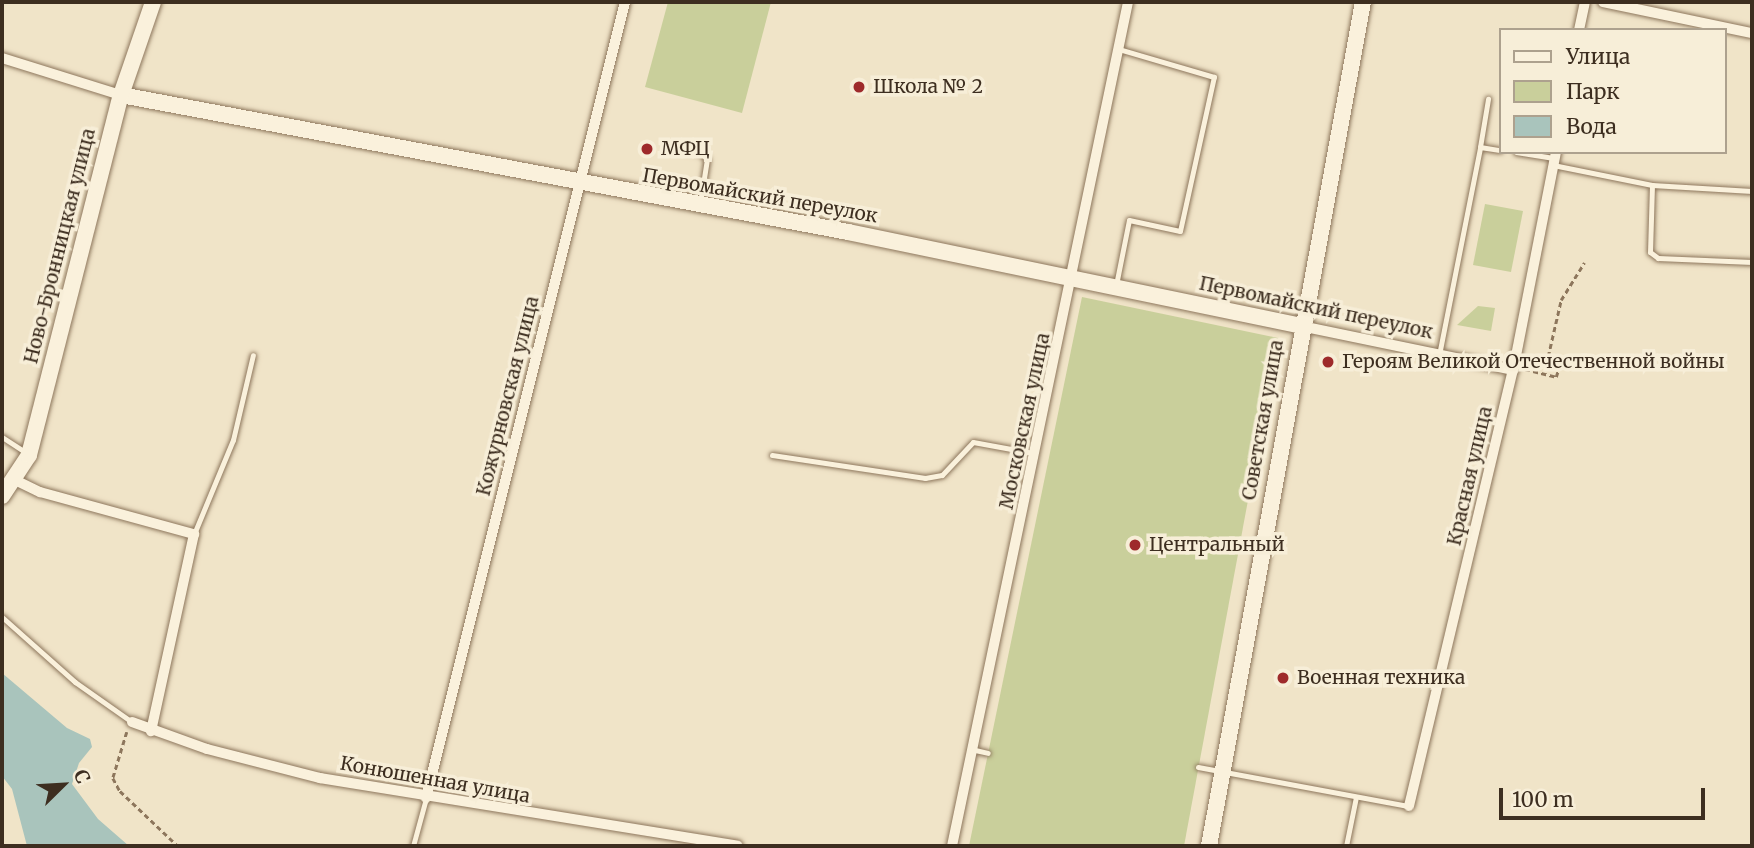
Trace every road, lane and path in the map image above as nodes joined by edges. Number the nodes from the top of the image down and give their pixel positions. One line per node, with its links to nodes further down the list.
1 (153, 2): 11 (street, Ново-Бронницкая улица)
2 (625, 2): 18 (street, Кожурновская улица)
3 (1128, 2): 9 (street, Московская улица)
4 (1363, 2): 26 (street, Советская улица)
5 (1585, 2): 7 (street)
6 (1603, 2): 8 (street)
7 (1579, 28)
8 (1752, 33)
9 (1119, 49): 24 (street, Московская улица); 25 (lane)
10 (2, 58): 11 (street, Первомайский переулок)
11 (121, 95): 18 (street, Первомайский переулок); 32 (street, Ново-Бронницкая улица)
12 (1488, 99): 13 (lane)
13 (1480, 147): 15 (lane); 28 (lane)
14 (677, 148): 21 (lane)
15 (1498, 150)
16 (1529, 154): 17 (lane)
17 (1554, 158): 19 (lane); 29 (street, Красная улица)
18 (579, 183): 21 (street, Первомайский переулок); 45 (street, Кожурновская улица)
19 (1652, 185): 20 (lane); 23 (lane)
20 (1752, 191)
21 (700, 206): 24 (street, Первомайский переулок)
22 (1584, 262): 29 (path)
23 (1752, 262)
24 (1072, 279): 25 (street, Первомайский переулок); 31 (street, Московская улица)
25 (1115, 288): 26 (street, Первомайский переулок)
26 (1301, 327): 28 (street, Первомайский переулок); 43 (street, Советская улица)
27 (253, 355): 36 (lane)
28 (1439, 355): 29 (street, Первомайский переулок)
29 (1513, 368): 46 (street, Красная улица)
30 (2, 437): 32 (lane)
31 (1036, 454): 33 (lane); 40 (street, Московская улица)
32 (29, 455): 34 (street, Ново-Бронницкая улица)
33 (772, 455)
34 (15, 480): 35 (street, Ново-Бронницкая улица); 36 (street)
35 (2, 496)
36 (194, 534): 39 (street)
37 (2, 617): 38 (lane)
38 (132, 722): 39 (street, Конюшенная улица); 47 (path)
39 (150, 731): 45 (street, Конюшенная улица)
40 (975, 750): 41 (lane); 50 (street, Московская улица)
41 (988, 753)
42 (1198, 767): 43 (lane)
43 (1222, 769): 44 (lane); 51 (street, Советская улица)
44 (1356, 797): 46 (lane); 52 (lane)
45 (426, 799): 48 (lane); 49 (street, Конюшенная улица)
46 (1409, 806)
47 (178, 846)
48 (414, 846)
49 (738, 846)
50 (952, 846)
51 (1209, 846)
52 (1346, 846)

